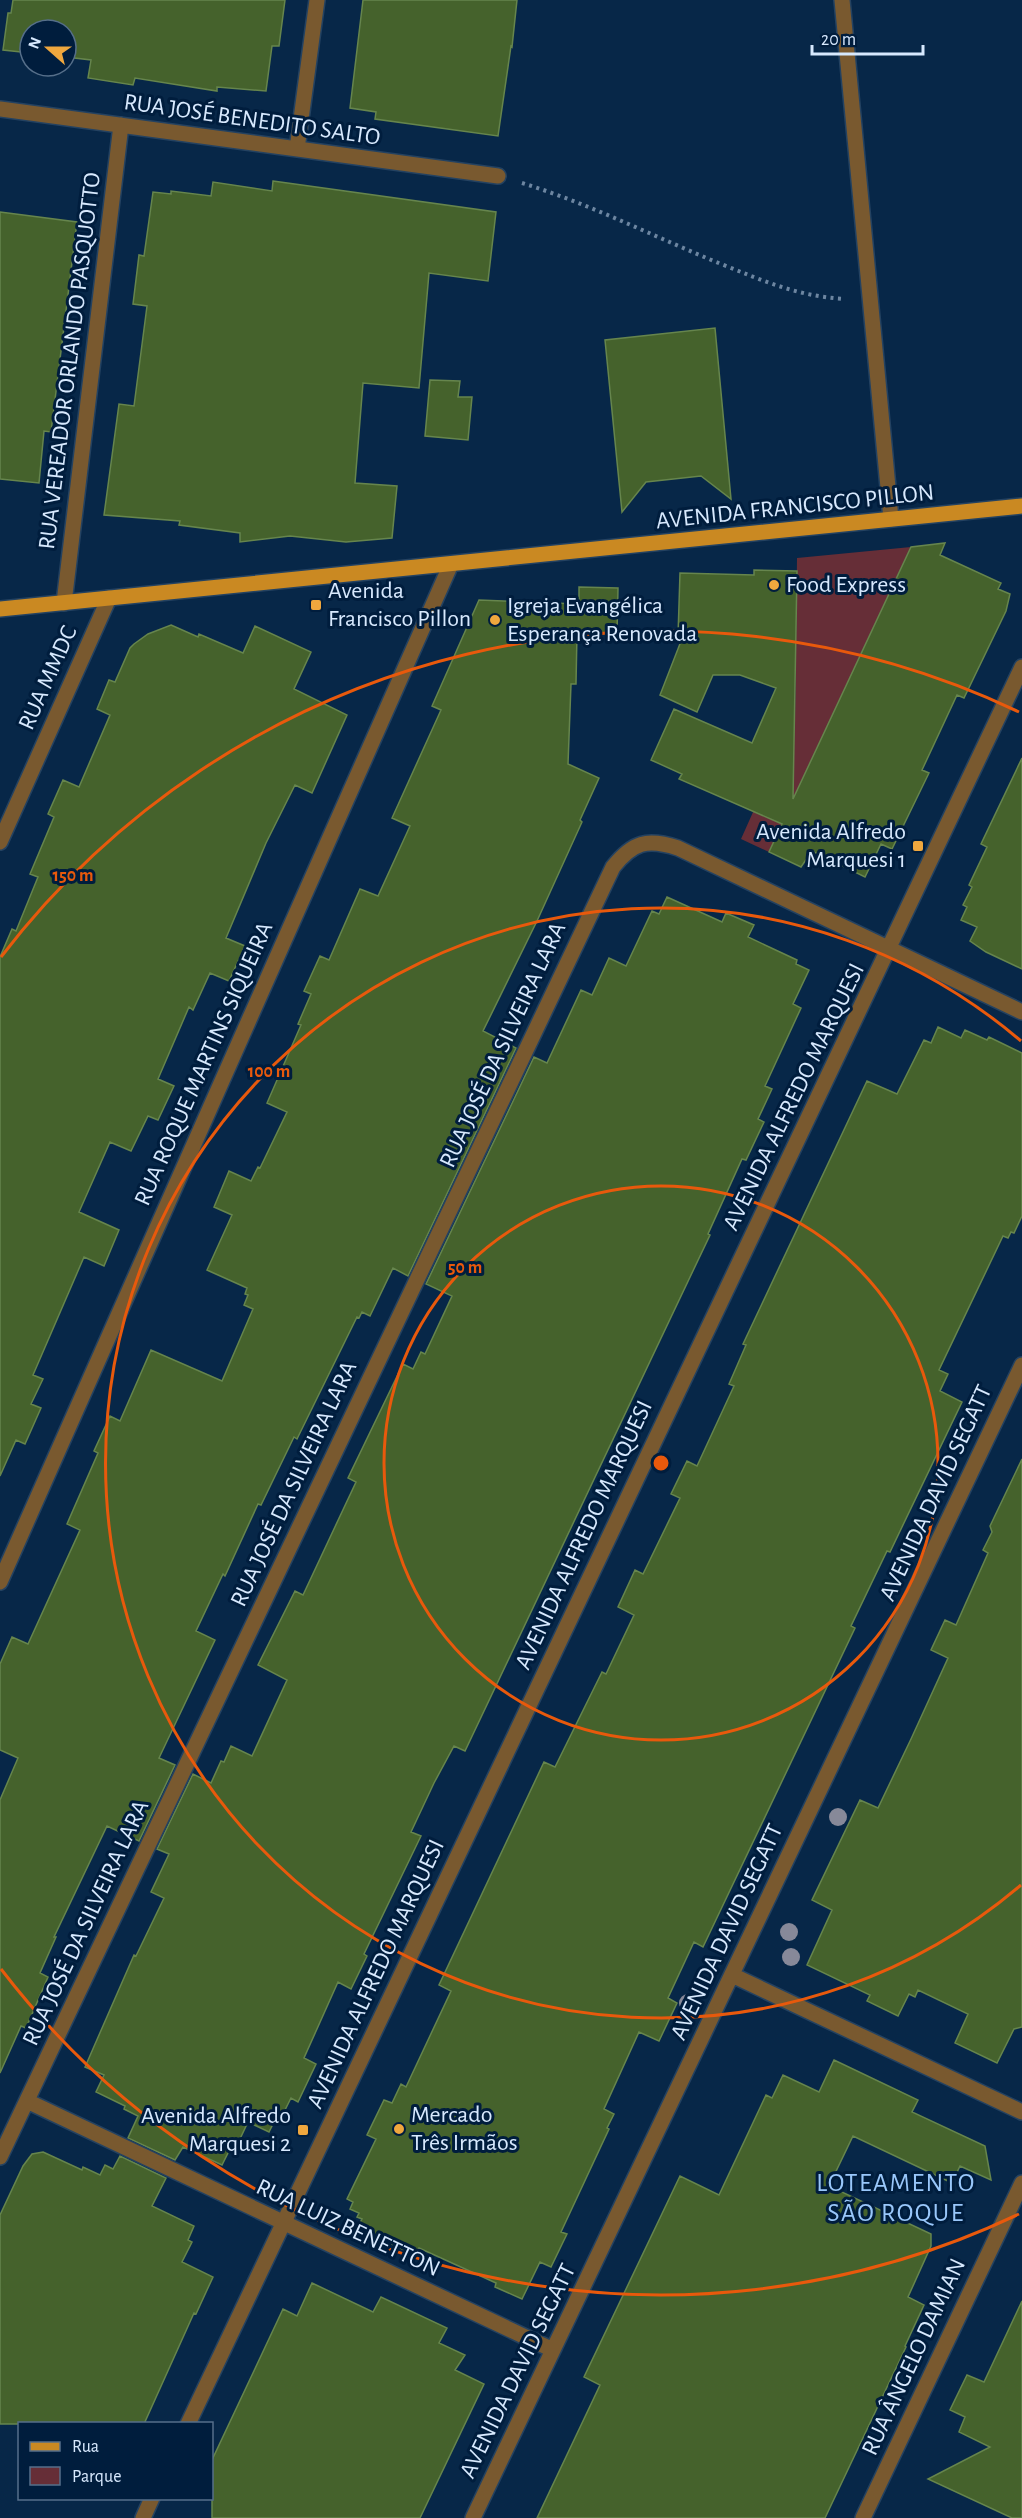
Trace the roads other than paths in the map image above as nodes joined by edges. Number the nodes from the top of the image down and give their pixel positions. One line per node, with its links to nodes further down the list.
1 (317, 0): 5 (street)
2 (842, 0): 8 (street)
3 (0, 109): 4 (street, RUA JOSÉ BENEDITO SALTO)
4 (121, 125): 5 (street, RUA JOSÉ BENEDITO SALTO); 11 (street, RUA VEREADOR ORLANDO PASQUOTTO)
5 (297, 149): 6 (street, RUA JOSÉ BENEDITO SALTO)
6 (498, 176)
7 (1022, 506): 8 (main road, AVENIDA FRANCISCO PILLON)
8 (891, 519): 9 (main road, AVENIDA FRANCISCO PILLON)
9 (451, 564): 10 (main road, AVENIDA FRANCISCO PILLON); 18 (street, RUA ROQUE MARTINS SIQUEIRA)
10 (109, 598): 11 (main road, AVENIDA FRANCISCO PILLON); 14 (street, RUA MMDC)
11 (64, 603): 12 (main road, AVENIDA FRANCISCO PILLON)
12 (0, 609)
13 (1022, 667): 15 (street, AVENIDA ALFREDO MARQUESI)
14 (0, 842)
15 (889, 949): 16 (street); 20 (street, RUA JOSÉ DA SILVEIRA LARA); 24 (street, AVENIDA ALFREDO MARQUESI)
16 (1022, 1012)
17 (1022, 1365): 19 (street, AVENIDA DAVID SEGATT)
18 (0, 1582)
19 (732, 1975): 21 (street); 25 (street, AVENIDA DAVID SEGATT)
20 (27, 2101): 22 (street, RUA JOSÉ DA SILVEIRA LARA); 24 (street, RUA LUIZ BENETTON)
21 (1022, 2112)
22 (0, 2157)
23 (1022, 2183): 30 (street, RUA ÂNGELO DAMIAN)
24 (284, 2222): 25 (street, RUA LUIZ BENETTON); 26 (street, AVENIDA ALFREDO MARQUESI)
25 (553, 2350): 29 (street, AVENIDA DAVID SEGATT)
26 (189, 2422)
27 (152, 2500): 28 (street)
28 (143, 2518)
29 (473, 2518)
30 (862, 2518)

